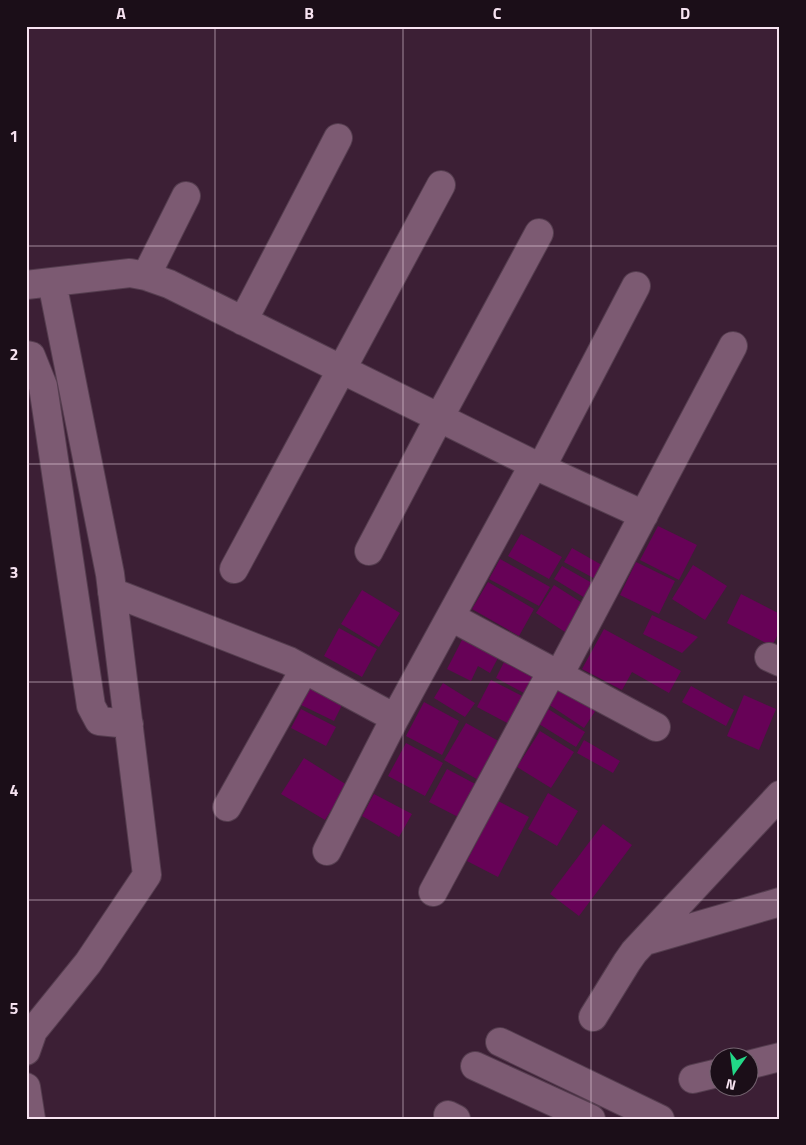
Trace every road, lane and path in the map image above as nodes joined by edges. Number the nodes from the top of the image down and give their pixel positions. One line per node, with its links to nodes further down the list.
1 (338, 138): 8 (street)
2 (441, 185): 11 (street)
3 (186, 196): 5 (street)
4 (539, 233): 12 (street)
5 (146, 276): 6 (street); 8 (street)
6 (39, 283): 17 (street)
7 (636, 286): 13 (street)
8 (243, 321): 11 (street)
9 (733, 346): 14 (street)
10 (26, 355): 22 (street)
11 (342, 369): 12 (street); 16 (street)
12 (439, 418): 13 (street); 15 (street)
13 (537, 466): 14 (street); 18 (street)
14 (644, 515): 20 (street)
15 (369, 551)
16 (234, 569)
17 (112, 592): 19 (street); 22 (street)
18 (450, 617): 20 (street); 21 (street)
19 (304, 670): 21 (street); 25 (street)
20 (556, 673): 23 (street); 27 (street)
21 (395, 718): 26 (street)
22 (129, 724): 32 (street)
23 (656, 727)
24 (780, 795): 29 (street)
25 (227, 807)
26 (327, 851)
27 (432, 892)
28 (780, 902): 29 (street)
29 (644, 941): 30 (street)
30 (593, 1017)
31 (500, 1042): 39 (street)
32 (26, 1051)
33 (780, 1057): 34 (street)
34 (758, 1062)
35 (475, 1066): 38 (street)
36 (26, 1087): 37 (street)
37 (31, 1119)
38 (591, 1119)
39 (660, 1119)

